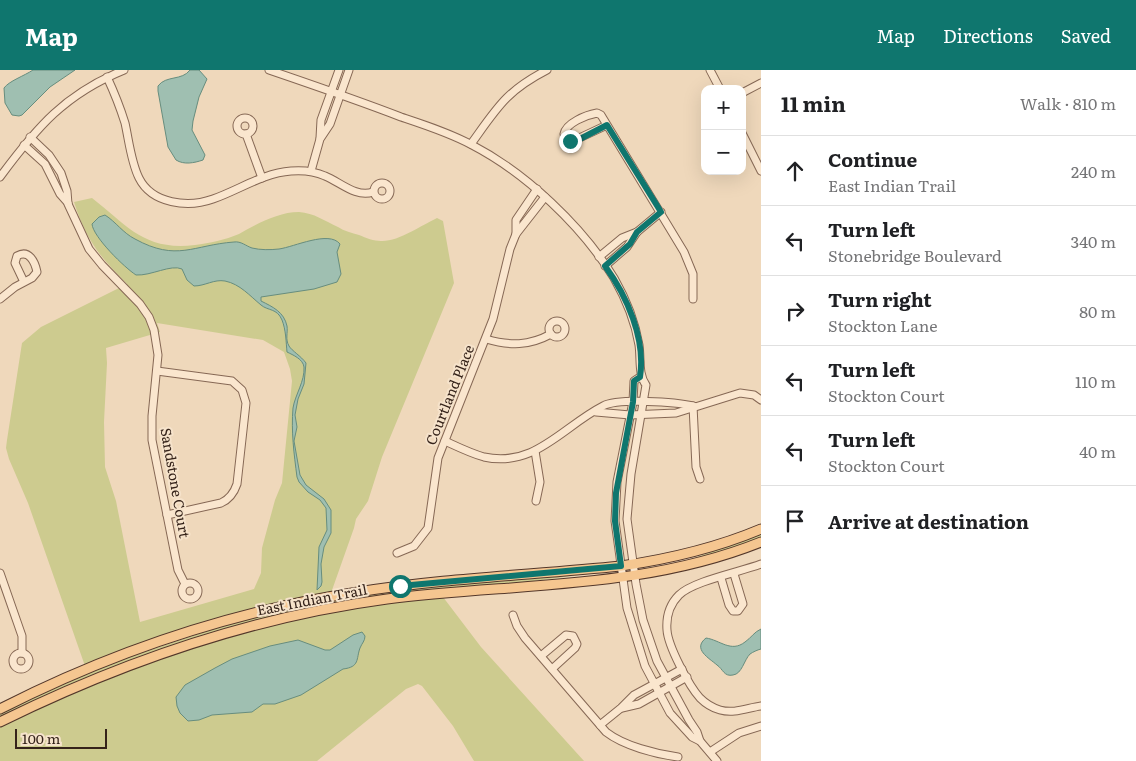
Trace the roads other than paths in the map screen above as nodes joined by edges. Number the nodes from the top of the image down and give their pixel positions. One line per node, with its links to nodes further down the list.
1 (124, 70): 7 (street)
2 (269, 70): 10 (street)
3 (339, 70): 10 (street)
4 (349, 70): 12 (street)
5 (547, 70): 18 (street)
6 (710, 70): 9 (street)
7 (108, 77): 15 (street); 23 (street)
8 (761, 83): 11 (street)
9 (718, 85)
10 (331, 91): 12 (street); 16 (street)
11 (746, 91)
12 (341, 94): 16 (street); 18 (street)
13 (607, 125): 13 (street); 28 (street)
14 (246, 134): 23 (street)
15 (30, 136): 19 (street); 27 (street, Sandstone Court)
16 (320, 138): 20 (street)
17 (746, 141): 21 (street)
18 (471, 144): 24 (street)
19 (24, 145): 22 (street); 27 (street, Sandstone Court)
20 (311, 171): 23 (street); 25 (street)
21 (761, 171)
22 (0, 177)
23 (262, 178)
24 (537, 189): 26 (street); 30 (street, Courtland Place)
25 (374, 192)
26 (545, 196): 30 (street, Courtland Place); 31 (street)
27 (68, 204): 38 (street, Sandstone Court)
28 (661, 212): 29 (street); 35 (street)
29 (637, 232): 31 (street); 32 (street)
30 (516, 234): 37 (street, Courtland Place)
31 (599, 257): 32 (street)
32 (605, 266): 39 (street)
33 (24, 282): 34 (street)
34 (0, 299)
35 (693, 299)
36 (551, 334): 37 (street)
37 (486, 339): 47 (street, Courtland Place)
38 (157, 371): 51 (street, Sandstone Court); 51 (street)
39 (640, 377): 41 (street); 42 (street)
40 (761, 400): 43 (street)
41 (633, 402): 42 (street); 44 (street); 45 (street)
42 (644, 403): 43 (street); 46 (street)
43 (694, 406): 46 (street); 49 (street)
44 (596, 412): 45 (street); 48 (street)
45 (630, 414): 46 (street); 57 (street)
46 (642, 414): 55 (street)
47 (445, 441): 48 (street); 54 (street, Courtland Place)
48 (535, 451): 50 (street)
49 (700, 479)
50 (536, 502)
51 (166, 515): 63 (street, Sandstone Court)
52 (761, 529): 55 (main road, East Indian Trail)
53 (761, 542): 60 (main road, East Indian Trail)
54 (397, 553)
55 (634, 564): 57 (main road, East Indian Trail); 60 (street)
56 (761, 564): 59 (street)
57 (621, 566): 61 (street); 76 (main road, East Indian Trail)
58 (0, 574): 65 (street)
59 (734, 574): 62 (street); 62 (street)
60 (635, 576): 61 (main road, East Indian Trail); 70 (street)
61 (623, 578): 71 (street); 77 (main road, East Indian Trail)
62 (721, 578): 68 (street)
63 (185, 584)
64 (514, 615): 66 (street)
65 (22, 653)
66 (541, 656): 67 (street); 67 (street)
67 (552, 669): 78 (street)
68 (682, 669): 69 (street); 70 (street)
69 (686, 677): 72 (street); 74 (street)
70 (665, 678): 71 (street); 72 (street)
71 (654, 684): 73 (street); 75 (street)
72 (670, 686): 73 (street); 80 (street)
73 (659, 693): 75 (street); 80 (street)
74 (761, 706)
75 (622, 708): 78 (street)
76 (0, 709)
77 (0, 722)
78 (600, 725): 82 (street)
79 (761, 726): 81 (street)
80 (700, 741): 81 (street)
81 (710, 752): 83 (street)
82 (678, 757)
83 (717, 761)

